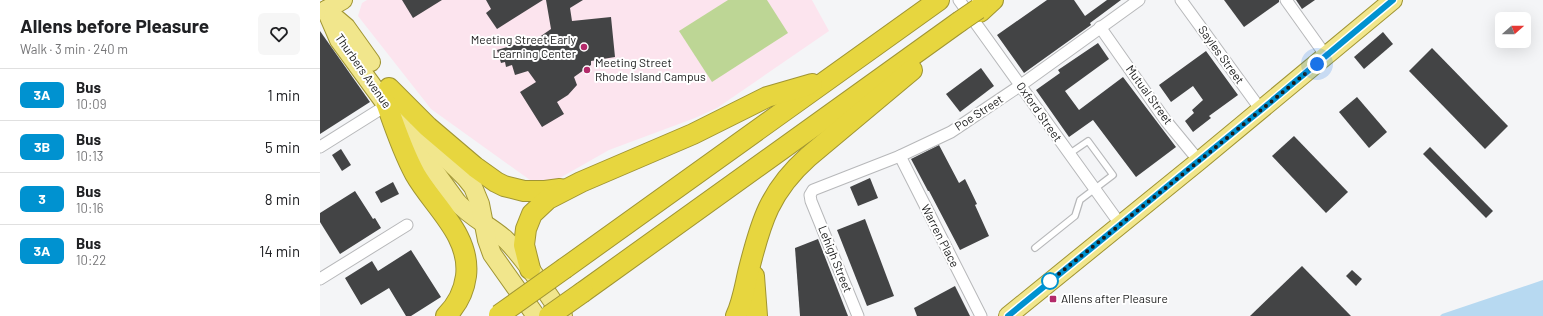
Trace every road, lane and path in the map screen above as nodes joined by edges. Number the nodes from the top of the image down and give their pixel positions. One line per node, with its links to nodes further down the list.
1 (342, 0): 14 (main road, Thurbers Avenue)
2 (939, 0): 12 (highway)
3 (959, 0): 13 (street, Oxford Street)
4 (1139, 0): 10 (street, Poe Street)
5 (1181, 0): 15 (street, Sayles Street)
6 (1286, 0): 11 (street)
7 (1393, 0): 11 (main road)
8 (985, 5): 9 (highway, bridge)
9 (961, 24): 26 (highway); 33 (highway, bridge)
10 (1100, 27): 13 (street, Poe Street); 19 (street, Mutual Street)
11 (1326, 56): 15 (main road)
12 (826, 80): 20 (highway); 31 (highway, bridge)
13 (1021, 85): 17 (street, Oxford Street); 18 (street, Poe Street)
14 (388, 97): 16 (street); 20 (highway); 23 (main road, Thurbers Avenue); 30 (highway)
15 (1261, 110): 19 (main road)
16 (320, 147)
17 (1070, 154): 21 (street, Oxford Street); 21 (lane)
18 (900, 156): 22 (street, Poe Street); 38 (street, Warren Place)
19 (1199, 161): 24 (main road)
20 (581, 182): 28 (highway)
21 (1094, 189): 24 (street, Oxford Street); 27 (lane)
22 (811, 201): 37 (street, Lehigh Street)
23 (484, 223): 28 (main road); 32 (main road, Thurbers Avenue)
24 (1120, 224): 39 (main road)
25 (407, 225): 29 (street)
26 (757, 236): 35 (highway); 36 (highway)
27 (1035, 248)
28 (530, 269): 34 (main road)
29 (320, 279)
30 (446, 316)
31 (498, 316)
32 (536, 316)
33 (549, 316)
34 (563, 316)
35 (736, 316)
36 (757, 316)
37 (858, 316)
38 (981, 316)
39 (1008, 316)

